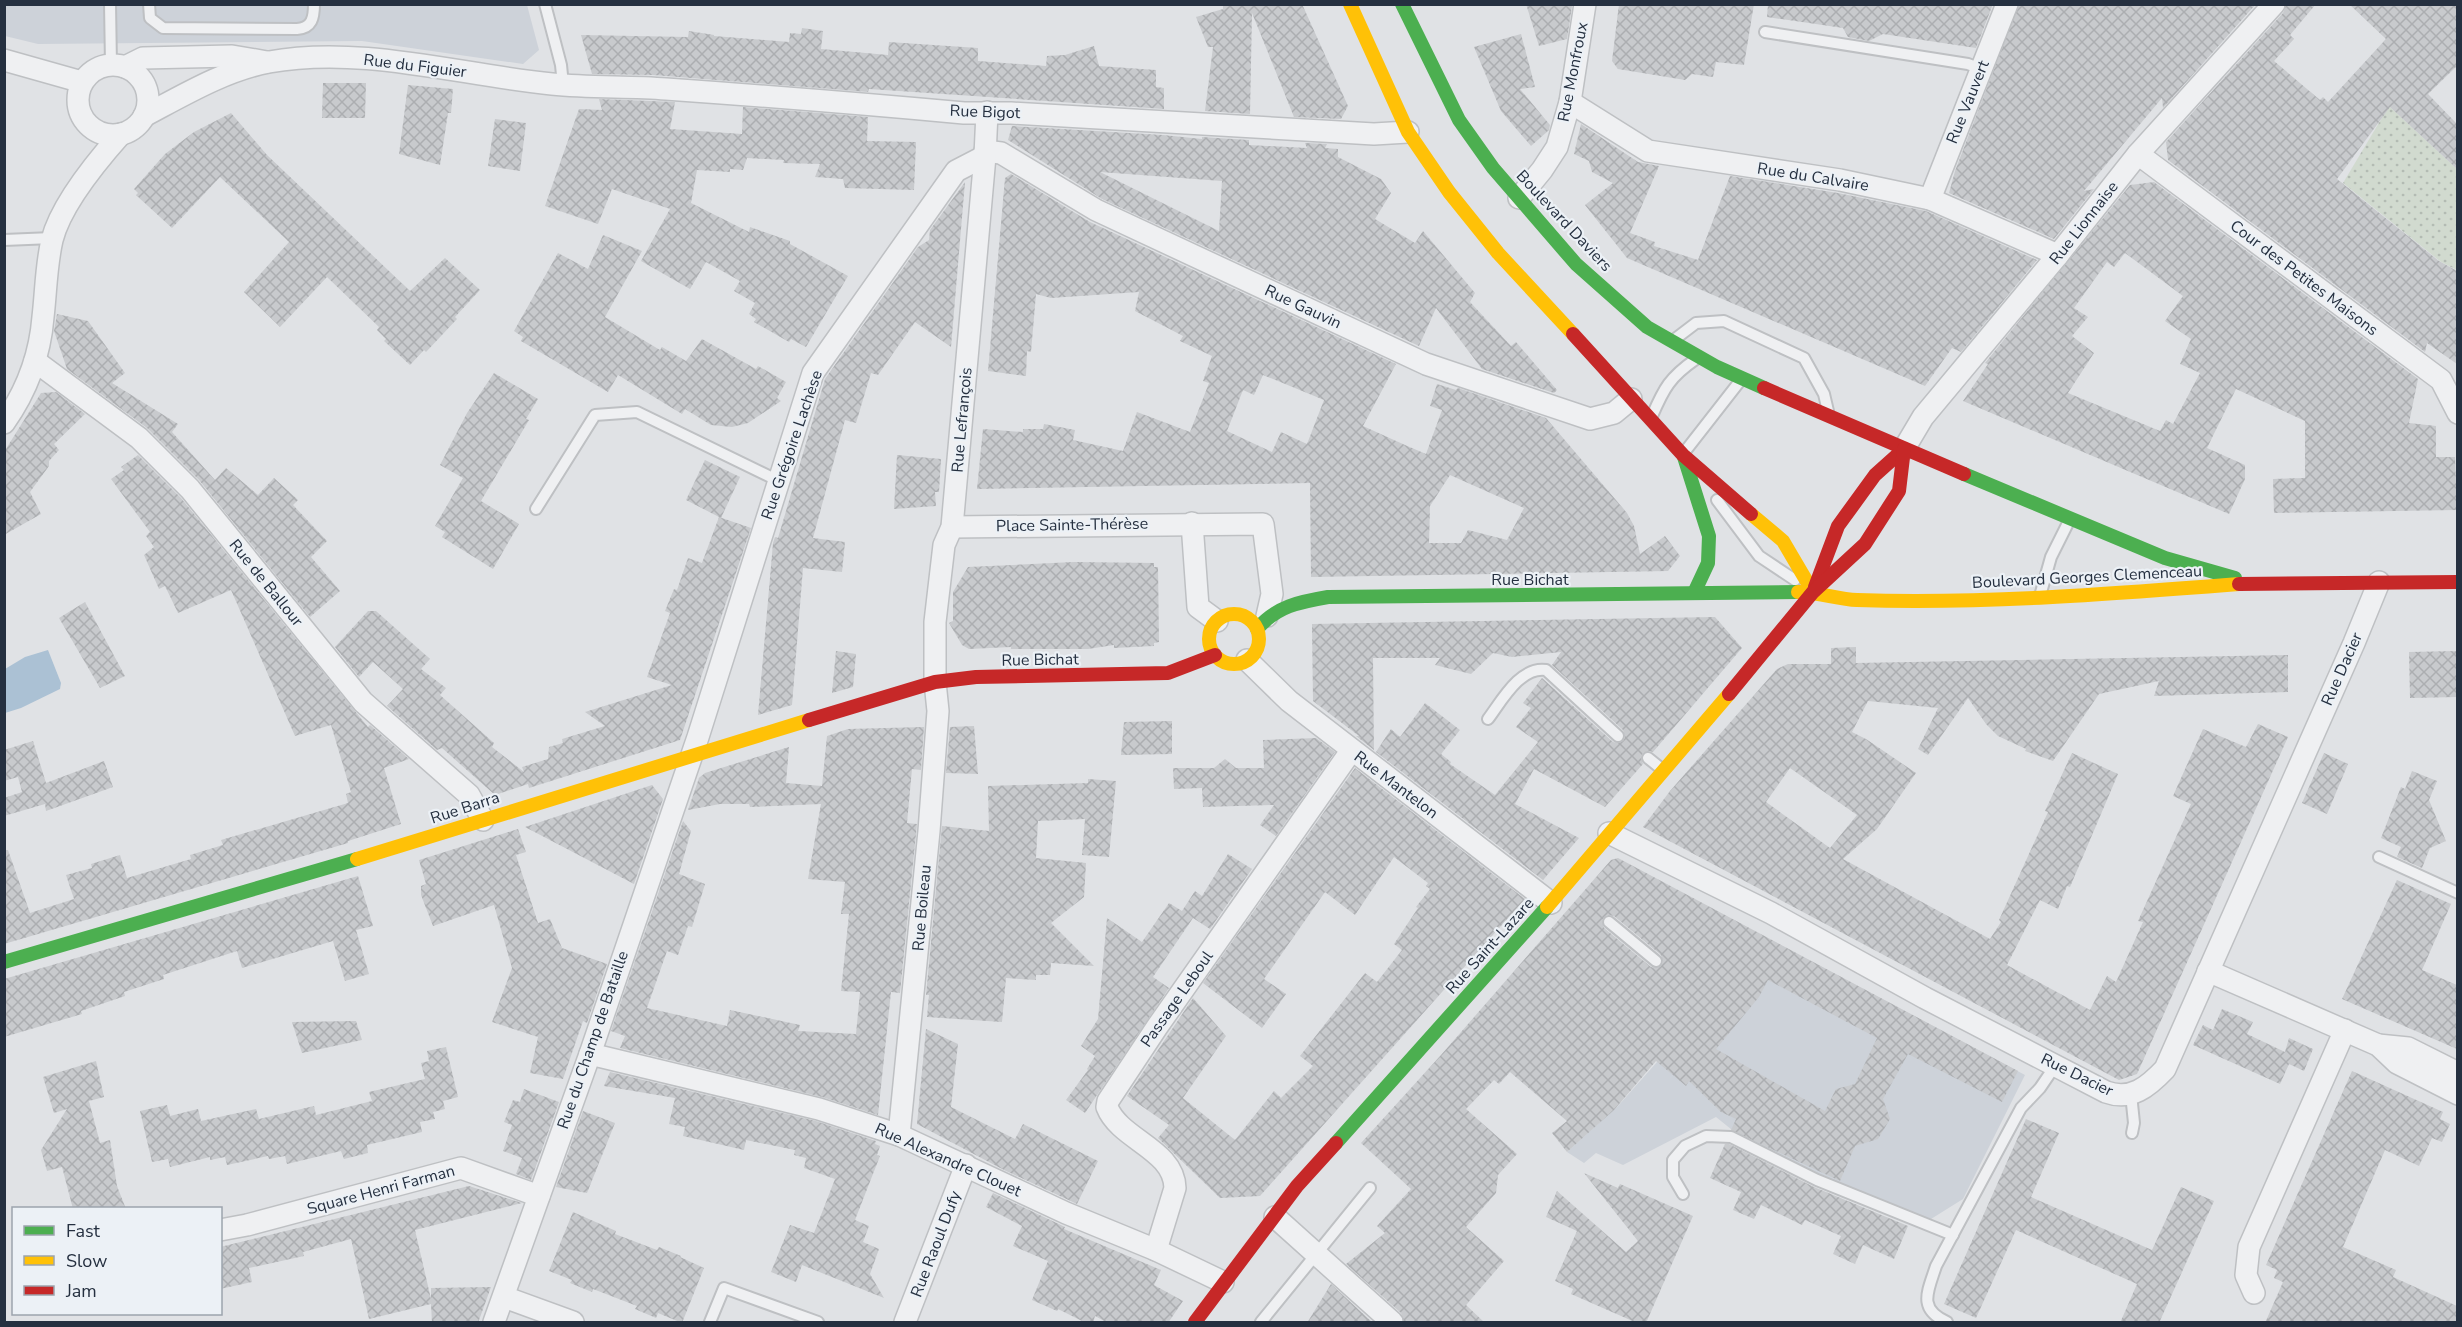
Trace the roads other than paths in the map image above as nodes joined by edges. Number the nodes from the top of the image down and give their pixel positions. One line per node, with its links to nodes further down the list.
1 (110, 4): 13 (lane)
2 (149, 4): 3 (lane)
3 (314, 4)
4 (545, 4): 16 (lane)
5 (1350, 4): 20 (main road)
6 (1402, 4): 24 (main road, Boulevard Daviers)
7 (1585, 4): 17 (street, Rue Monfroux)
8 (2007, 4): 14 (street, Rue Vauvert)
9 (2274, 4): 23 (street, Rue Lionnaise)
10 (1766, 32): 14 (lane)
11 (4, 60): 15 (street)
12 (267, 62): 13 (street, Rue du Figuier); 16 (street, Rue du Figuier); 19 (street, Rue du Figuier)
13 (118, 66): 15 (street, Rue du Figuier); 19 (street)
14 (1982, 69): 25 (street, Rue Vauvert)
15 (82, 82): 21 (street)
16 (563, 85): 18 (street, Rue Bigot)
17 (1570, 102): 24 (street, Rue Monfroux); 25 (street, Rue du Calvaire)
18 (987, 112): 20 (street, Rue Bigot); 22 (street)
19 (144, 116): 21 (street, Rue du Figuier)
20 (1408, 132): 33 (main road)
21 (121, 134): 26 (street, Rue du Figuier)
22 (985, 153): 33 (street, Rue Gauvin); 40 (street, Rue Grégoire Lachèse); 44 (street, Rue Lefrançois)
23 (2138, 154): 28 (street, Rue Lionnaise); 34 (street, Cour des Petites Maisons)
24 (1519, 198): 29 (main road, Boulevard Daviers)
25 (1930, 199): 28 (street, Rue du Calvaire)
26 (52, 238): 27 (lane); 31 (street, Rue du Figuier)
27 (4, 240)
28 (2058, 255): 38 (street, Rue Lionnaise)
29 (1671, 341): 30 (main road, Boulevard Daviers); 35 (lane)
30 (1699, 357): 32 (main road, Boulevard Daviers); 36 (lane)
31 (35, 361): 37 (street, Rue du Figuier); 62 (street, Rue de Ballour)
32 (1742, 379): 35 (main road, Boulevard Daviers); 39 (lane)
33 (1631, 399): 36 (main road)
34 (2457, 413)
35 (1829, 417): 38 (main road, Boulevard Daviers)
36 (1651, 420): 39 (main road)
37 (4, 423)
38 (1904, 449): 42 (main road, Boulevard Georges Clemenceau); 48 (main road, Rue Saint-Lazare); 48 (main road, Rue Saint-Lazare)
39 (1683, 454): 48 (main road); 48 (lane); 49 (main road)
40 (779, 481): 41 (lane); 59 (street, Rue Grégoire Lachèse)
41 (536, 509)
42 (2069, 519): 47 (main road, Boulevard Georges Clemenceau); 50 (lane)
43 (1192, 523): 44 (street, Place Sainte-Thérèse); 51 (street); 52 (street, Place Sainte-Thérèse)
44 (952, 527): 55 (street, Rue Lefrançois)
45 (2379, 582): 46 (main road, Boulevard Georges Clemenceau); 47 (main road, Boulevard Georges Clemenceau); 70 (street, Rue Dacier)
46 (2457, 582)
47 (2255, 583): 50 (main road, Boulevard Georges Clemenceau)
48 (1813, 592): 49 (main road, Rue Bichat); 50 (main road, Boulevard Georges Clemenceau); 61 (main road, Rue Saint-Lazare)
49 (1694, 593): 52 (main road, Rue Bichat)
50 (2039, 599)
51 (1217, 621): 52 (main road); 53 (main road)
52 (1262, 623): 54 (main road)
53 (1215, 655): 54 (main road); 55 (main road, Rue Bichat)
54 (1247, 660): 58 (street, Rue Mantelon)
55 (935, 682): 59 (main road, Rue Barra); 79 (street, Rue Boileau)
56 (1488, 719): 57 (lane)
57 (1618, 736)
58 (1351, 751): 66 (street, Rue Mantelon); 87 (street, Passage Leboul)
59 (691, 756): 62 (main road, Rue Barra); 73 (street, Rue du Champ de Bataille)
60 (1648, 758): 61 (lane)
61 (1663, 770): 63 (main road, Rue Saint-Lazare)
62 (483, 820): 69 (main road, Rue Barra)
63 (1609, 833): 66 (main road, Rue Saint-Lazare); 74 (street, Rue Dacier)
64 (2379, 857): 65 (lane)
65 (2457, 893)
66 (1551, 903): 84 (main road, Rue Saint-Lazare)
67 (1609, 922): 68 (lane)
68 (1656, 961)
69 (4, 962)
70 (2208, 971): 71 (street); 76 (street, Rue Dacier)
71 (2345, 1030): 72 (street); 90 (street)
72 (2378, 1045): 75 (street); 77 (street)
73 (590, 1054): 79 (street, Rue Alexandre Clouet); 83 (street, Rue du Champ de Bataille)
74 (2055, 1066): 76 (street, Rue Dacier); 86 (lane)
75 (2457, 1073)
76 (2131, 1094): 78 (lane)
77 (2457, 1094)
78 (2132, 1132)
79 (899, 1135): 80 (street, Rue Alexandre Clouet)
80 (966, 1165): 87 (street, Rue Alexandre Clouet); 96 (street, Rue Raoul Dufy)
81 (1370, 1188): 88 (lane)
82 (1683, 1194): 86 (lane)
83 (539, 1196): 85 (street, Square Henri Farman); 91 (street, Rue du Champ de Bataille)
84 (1275, 1217): 88 (street); 89 (main road, Rue Saint-Lazare)
85 (222, 1230)
86 (1953, 1235): 100 (lane)
87 (1156, 1250): 89 (street, Rue Alexandre Clouet)
88 (1316, 1254): 98 (lane); 99 (street)
89 (1223, 1282): 97 (main road, Rue Saint-Lazare)
90 (2253, 1293)
91 (504, 1297): 92 (street, Rue du Champ de Bataille); 93 (street)
92 (494, 1323)
93 (573, 1323)
94 (710, 1323): 95 (lane)
95 (818, 1323)
96 (905, 1323)
97 (1195, 1323)
98 (1261, 1323)
99 (1392, 1323)
100 (1947, 1323)

